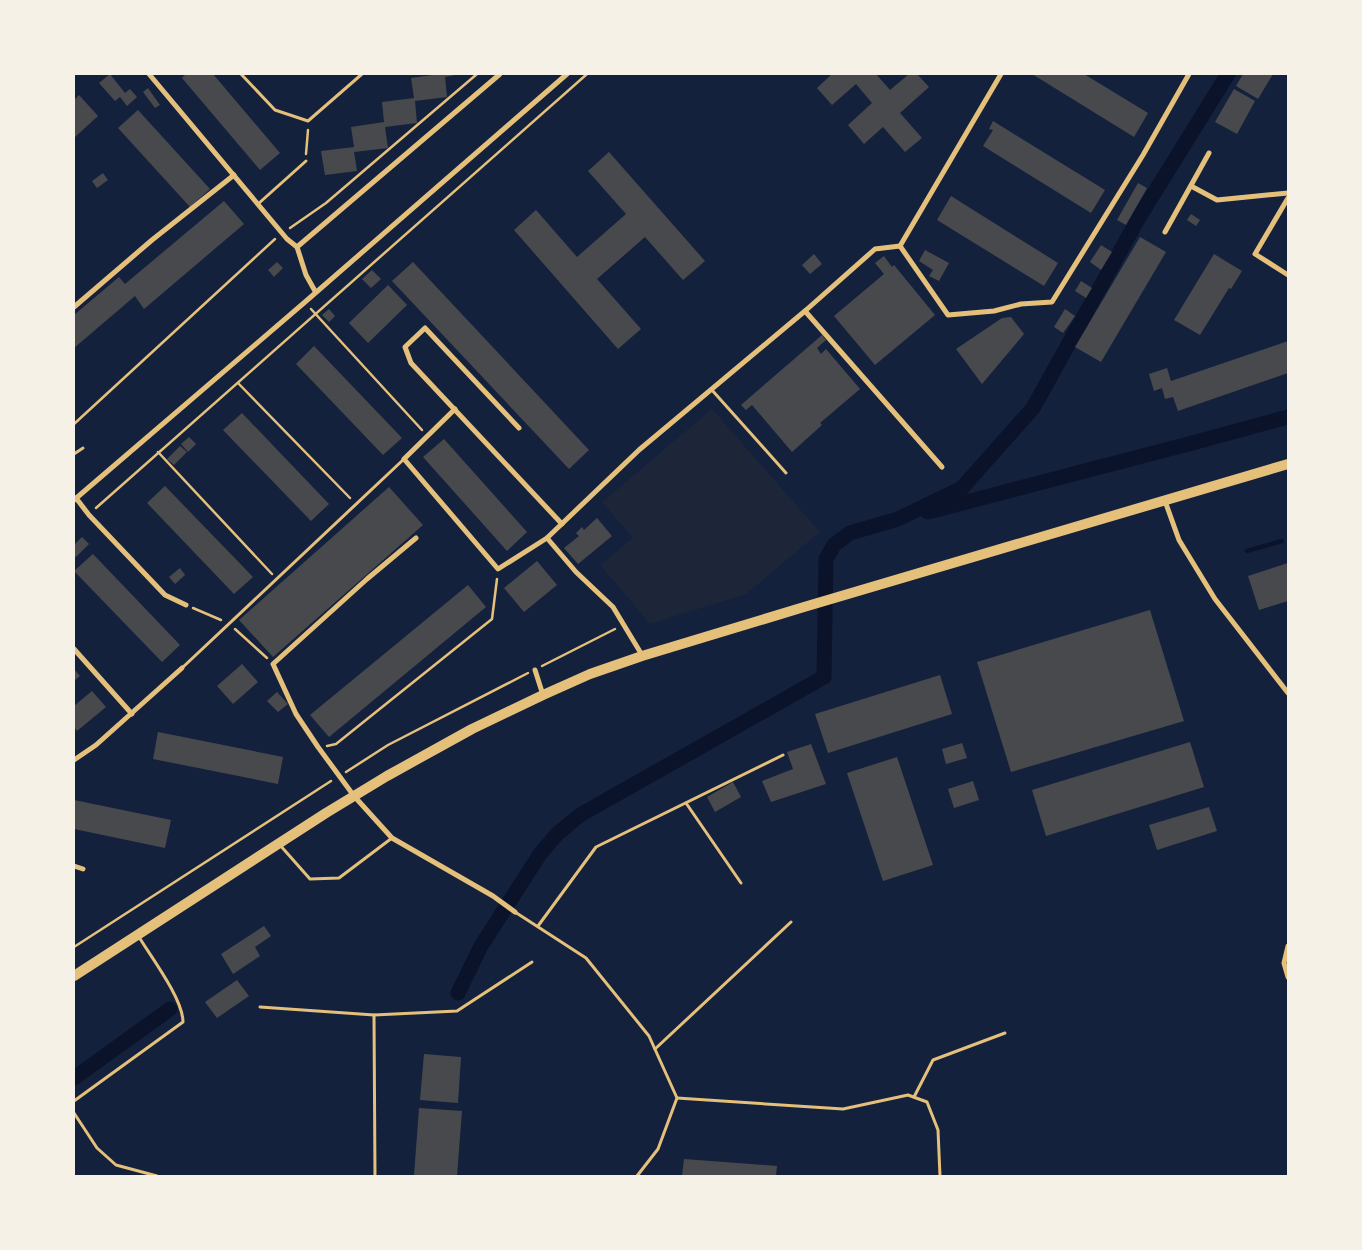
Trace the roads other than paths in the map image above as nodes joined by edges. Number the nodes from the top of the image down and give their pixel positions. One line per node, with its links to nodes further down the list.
1 (149, 74): 10 (street)
2 (241, 74): 3 (lane)
3 (362, 74)
4 (500, 74): 17 (street)
5 (566, 74): 19 (street)
6 (1002, 74): 16 (street)
7 (1188, 74): 16 (street)
8 (1209, 154): 11 (street)
9 (306, 161): 14 (lane)
10 (234, 175): 14 (street); 20 (street)
11 (1191, 186): 12 (street); 15 (street)
12 (1288, 193)
13 (1288, 198): 18 (street)
14 (258, 204): 17 (street)
15 (1165, 232)
16 (900, 246): 21 (street)
17 (297, 247): 19 (street)
18 (1288, 275)
19 (315, 292): 31 (street)
20 (74, 307)
21 (805, 311): 22 (street); 29 (street)
22 (711, 389): 30 (lane); 33 (street)
23 (455, 409): 24 (street); 27 (street); 33 (street)
24 (519, 428)
25 (83, 448): 26 (lane)
26 (74, 454)
27 (404, 459): 35 (street); 39 (lane)
28 (1288, 464): 32 (main road)
29 (942, 467)
30 (786, 474)
31 (75, 499): 36 (street)
32 (1165, 501): 38 (main road); 41 (street)
33 (562, 524): 35 (street)
34 (416, 538): 46 (street)
35 (547, 538): 38 (street)
36 (186, 605)
37 (74, 649): 43 (street)
38 (642, 656): 42 (main road)
39 (182, 668): 43 (street)
40 (535, 670): 42 (street)
41 (1288, 693)
42 (543, 695): 46 (main road)
43 (132, 714): 45 (street)
44 (783, 755): 47 (lane)
45 (74, 760)
46 (354, 796): 48 (street); 49 (main road)
47 (686, 803): 52 (lane); 55 (lane)
48 (392, 838): 49 (lane); 53 (street)
49 (279, 844): 56 (main road)
50 (74, 866): 51 (street)
51 (83, 869)
52 (740, 883)
53 (515, 912): 55 (lane)
54 (791, 922): 64 (lane)
55 (538, 926): 64 (lane)
56 (137, 934): 59 (main road); 67 (lane)
57 (1288, 946): 60 (street)
58 (532, 962): 62 (lane)
59 (74, 976)
60 (1288, 977)
61 (260, 1007): 62 (lane)
62 (374, 1016): 70 (lane)
63 (1005, 1033): 65 (lane)
64 (655, 1049): 66 (lane)
65 (914, 1097): 66 (lane); 72 (lane)
66 (677, 1098): 71 (lane)
67 (74, 1101)
68 (74, 1113): 69 (lane)
69 (157, 1176)
70 (375, 1176)
71 (637, 1176)
72 (940, 1176)

